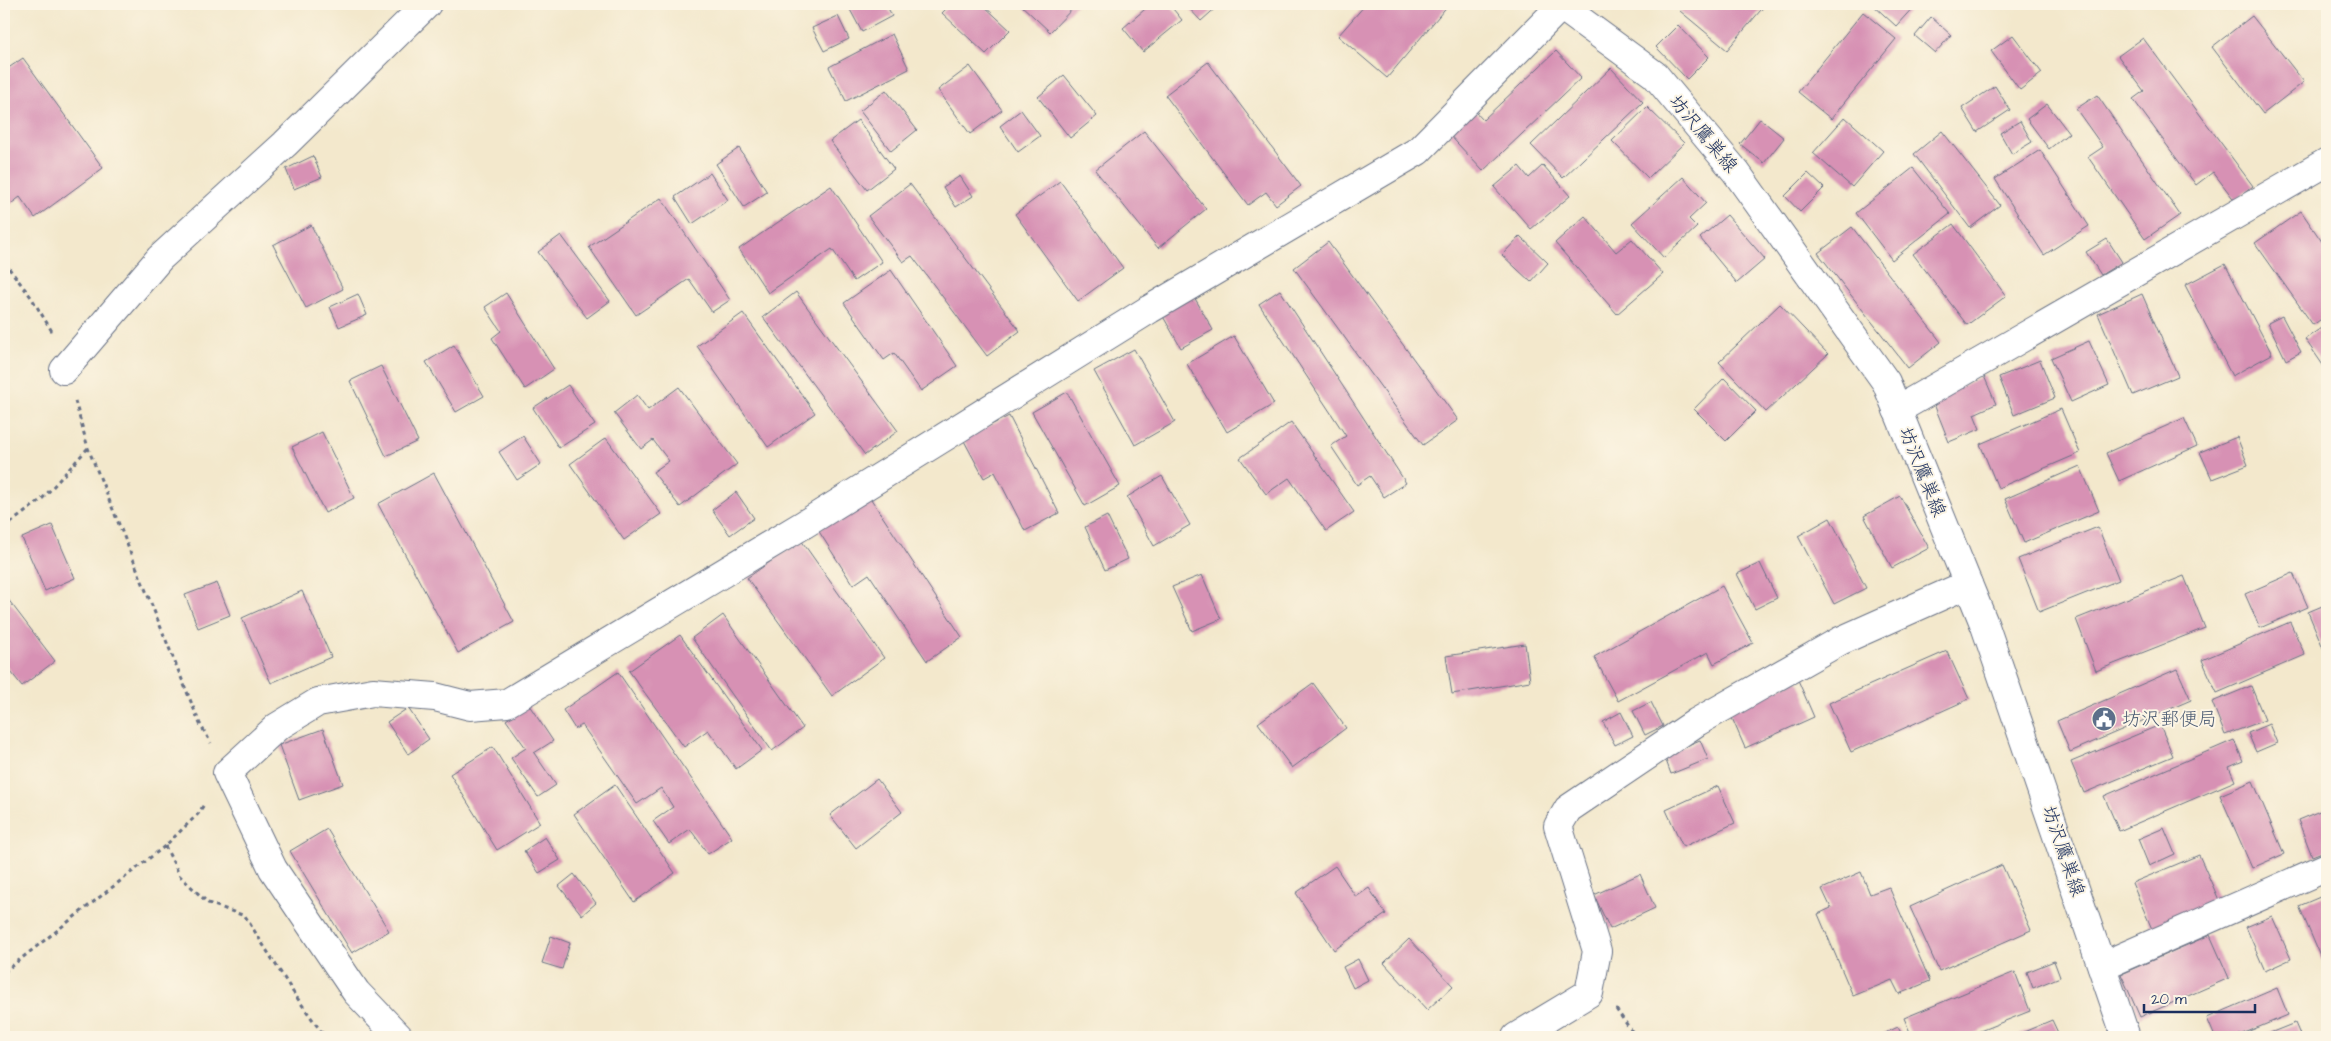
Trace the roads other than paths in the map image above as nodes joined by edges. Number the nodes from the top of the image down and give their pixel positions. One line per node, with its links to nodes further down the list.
1 (427, 4): 4 (street)
2 (1559, 5): 5 (street, 坊沢鷹巣線); 9 (street)
3 (2327, 162): 5 (street)
4 (64, 370)
5 (1897, 410): 6 (street, 坊沢鷹巣線)
6 (1968, 584): 8 (street, 坊沢鷹巣線); 10 (street)
7 (2327, 867): 8 (street)
8 (2102, 966): 11 (street, 坊沢鷹巣線)
9 (399, 1037)
10 (1516, 1037)
11 (2126, 1037)

